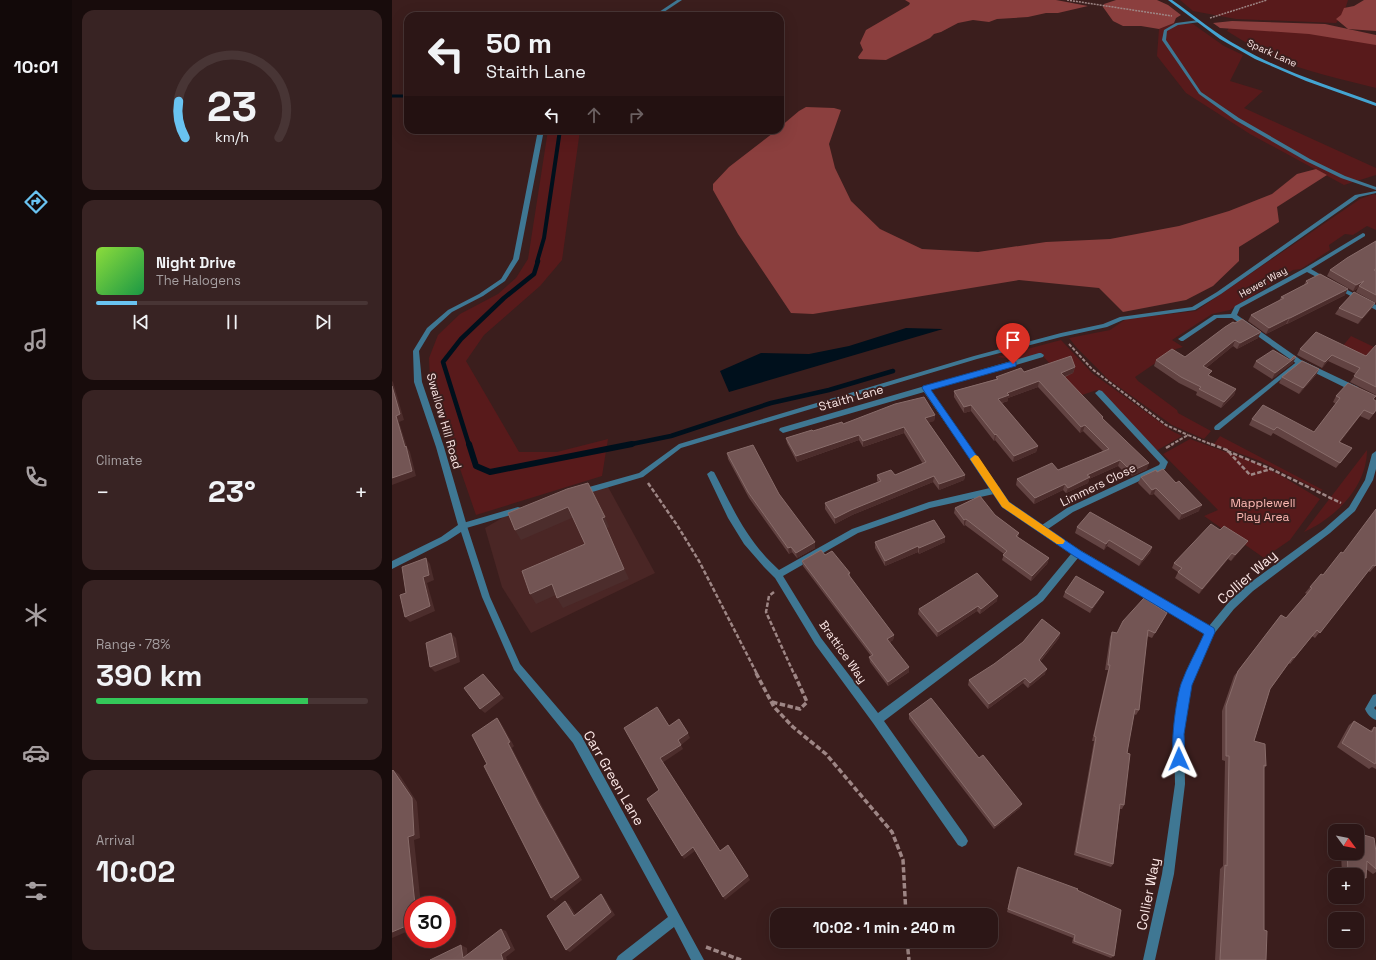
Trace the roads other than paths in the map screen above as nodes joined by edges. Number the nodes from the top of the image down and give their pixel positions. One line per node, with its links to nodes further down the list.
1 (680, 0): 3 (street)
2 (1170, 0): 4 (main road, Spark Lane)
3 (660, 12)
4 (1197, 19): 5 (main road, Spark Lane); 7 (lane)
5 (1376, 105)
6 (540, 134): 26 (street, Swallow Hill Road)
7 (1376, 189)
8 (1376, 192): 24 (lane)
9 (1363, 235): 10 (street, Hewer Way)
10 (1307, 269): 11 (street); 12 (street, Hewer Way)
11 (1376, 308)
12 (1233, 316): 13 (street); 15 (street)
13 (1180, 339)
14 (1042, 355): 16 (street, Staith Lane)
15 (1299, 362): 18 (street); 19 (lane)
16 (926, 388): 20 (street, Staith Lane); 23 (street)
17 (1099, 393): 27 (street, Limmers Close)
18 (1363, 393)
19 (1217, 428)
20 (784, 430)
21 (1376, 454): 31 (street, Collier Way)
22 (711, 474): 30 (street, Brattice Way)
23 (997, 490): 27 (street); 30 (street)
24 (574, 494)
25 (522, 509): 26 (lane)
26 (462, 526): 29 (street); 36 (street, Carr Green Lane)
27 (1042, 529): 28 (street)
28 (1077, 553): 31 (street); 34 (street)
29 (392, 565)
30 (778, 575): 34 (street, Brattice Way)
31 (1210, 632): 39 (street, Collier Way)
32 (1376, 698): 33 (lane)
33 (1376, 716)
34 (876, 720): 35 (street, Brattice Way)
35 (962, 841)
36 (675, 919): 37 (street, Carr Green Lane); 38 (street)
37 (697, 958)
38 (622, 960)
39 (1149, 960)

